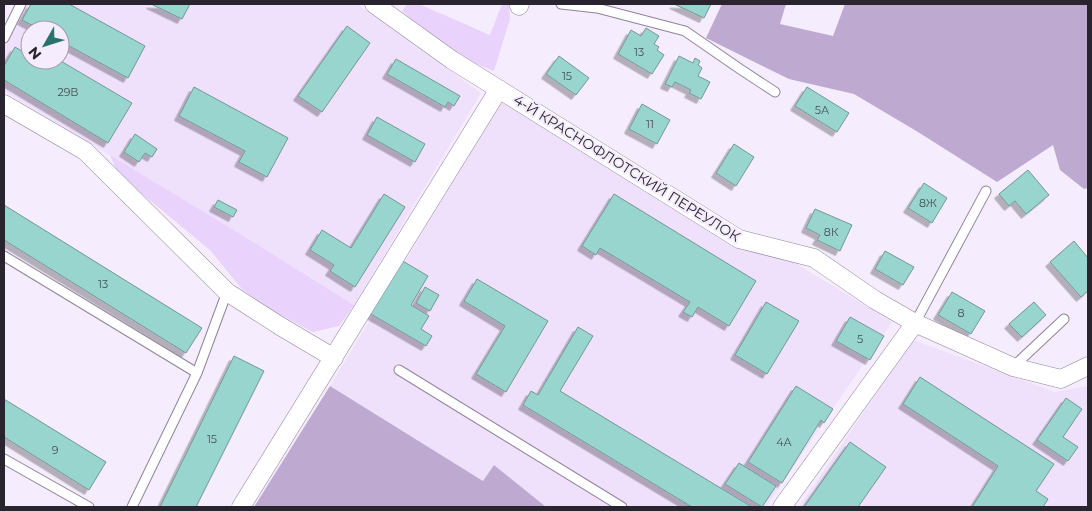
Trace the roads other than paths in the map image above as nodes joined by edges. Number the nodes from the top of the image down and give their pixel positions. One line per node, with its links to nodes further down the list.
1 (21, 4): 4 (lane)
2 (374, 4): 5 (street, 4-Й КРАСНОФЛОТСКИЙ ПЕРЕУЛОК)
3 (561, 4): 6 (lane)
4 (4, 38)
5 (499, 89): 12 (street, 4-Й КРАСНОФЛОТСКИЙ ПЕРЕУЛОК); 13 (street)
6 (776, 92)
7 (4, 104): 10 (street)
8 (986, 192): 12 (lane)
9 (4, 256): 17 (lane)
10 (227, 292): 13 (street); 17 (lane)
11 (1064, 320): 15 (lane)
12 (915, 323): 15 (street, 4-Й КРАСНОФЛОТСКИЙ ПЕРЕУЛОК); 23 (street)
13 (334, 358): 21 (street)
14 (1088, 366): 15 (street, 4-Й КРАСНОФЛОТСКИЙ ПЕРЕУЛОК)
15 (1013, 367)
16 (399, 370): 22 (lane)
17 (196, 373): 20 (lane)
18 (4, 459): 19 (lane)
19 (89, 507)
20 (132, 507)
21 (241, 507)
22 (622, 507)
23 (782, 507)

